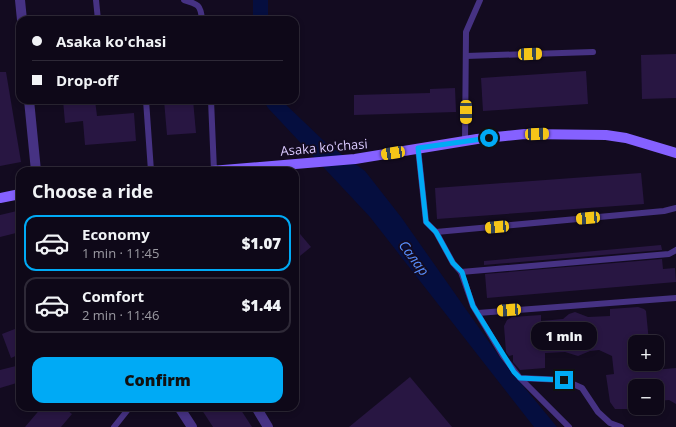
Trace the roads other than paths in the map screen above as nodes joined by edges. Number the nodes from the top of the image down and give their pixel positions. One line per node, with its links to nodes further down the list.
1 (20, 0): 5 (street)
2 (96, 0): 6 (lane)
3 (184, 0): 7 (lane)
4 (480, 0): 9 (lane)
5 (22, 16)
6 (98, 16)
7 (202, 16)
8 (593, 52): 9 (lane)
9 (466, 56): 13 (lane)
10 (29, 104): 16 (street)
11 (146, 104): 17 (lane)
12 (211, 104): 18 (lane)
13 (465, 141): 14 (street, Asaka ko'chasi); 15 (street, Asaka ko'chasi)
14 (418, 148): 19 (street, Asaka ko'chasi); 23 (lane)
15 (676, 153)
16 (36, 167)
17 (152, 167)
18 (214, 167)
19 (256, 167)
20 (16, 195): 21 (street)
21 (0, 198)
22 (676, 209): 23 (lane)
23 (436, 232): 25 (lane)
24 (676, 250): 25 (lane)
25 (462, 272): 27 (lane)
26 (676, 298): 27 (lane)
27 (478, 313): 28 (lane)
28 (520, 378): 35 (lane); 36 (lane)
29 (127, 411): 32 (lane)
30 (182, 411): 33 (street)
31 (258, 411): 34 (street)
32 (114, 427)
33 (192, 427)
34 (268, 427)
35 (569, 427)
36 (621, 427)

